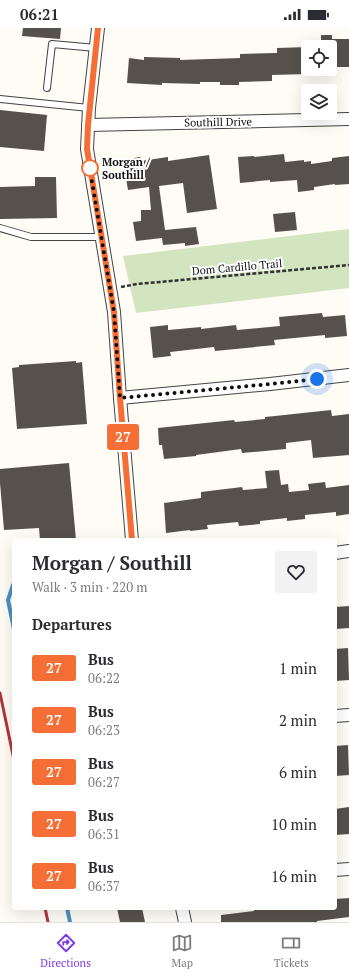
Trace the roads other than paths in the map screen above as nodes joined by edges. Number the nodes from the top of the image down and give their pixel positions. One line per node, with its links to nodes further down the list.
1 (98, 28): 2 (street)
2 (96, 48): 3 (lane); 5 (street)
3 (47, 88)
4 (0, 99): 5 (lane)
5 (89, 108): 7 (street)
6 (349, 119): 7 (street, Southill Drive)
7 (88, 125): 9 (street)
8 (0, 228): 9 (lane)
9 (101, 238): 11 (street)
10 (349, 375): 11 (street)
11 (120, 398): 12 (street)
12 (132, 538)
13 (349, 552): 14 (street)
14 (337, 553)
15 (349, 715): 16 (street)
16 (337, 716)
17 (349, 869): 18 (street)
18 (337, 870)
19 (182, 910): 20 (street)
20 (184, 922)

